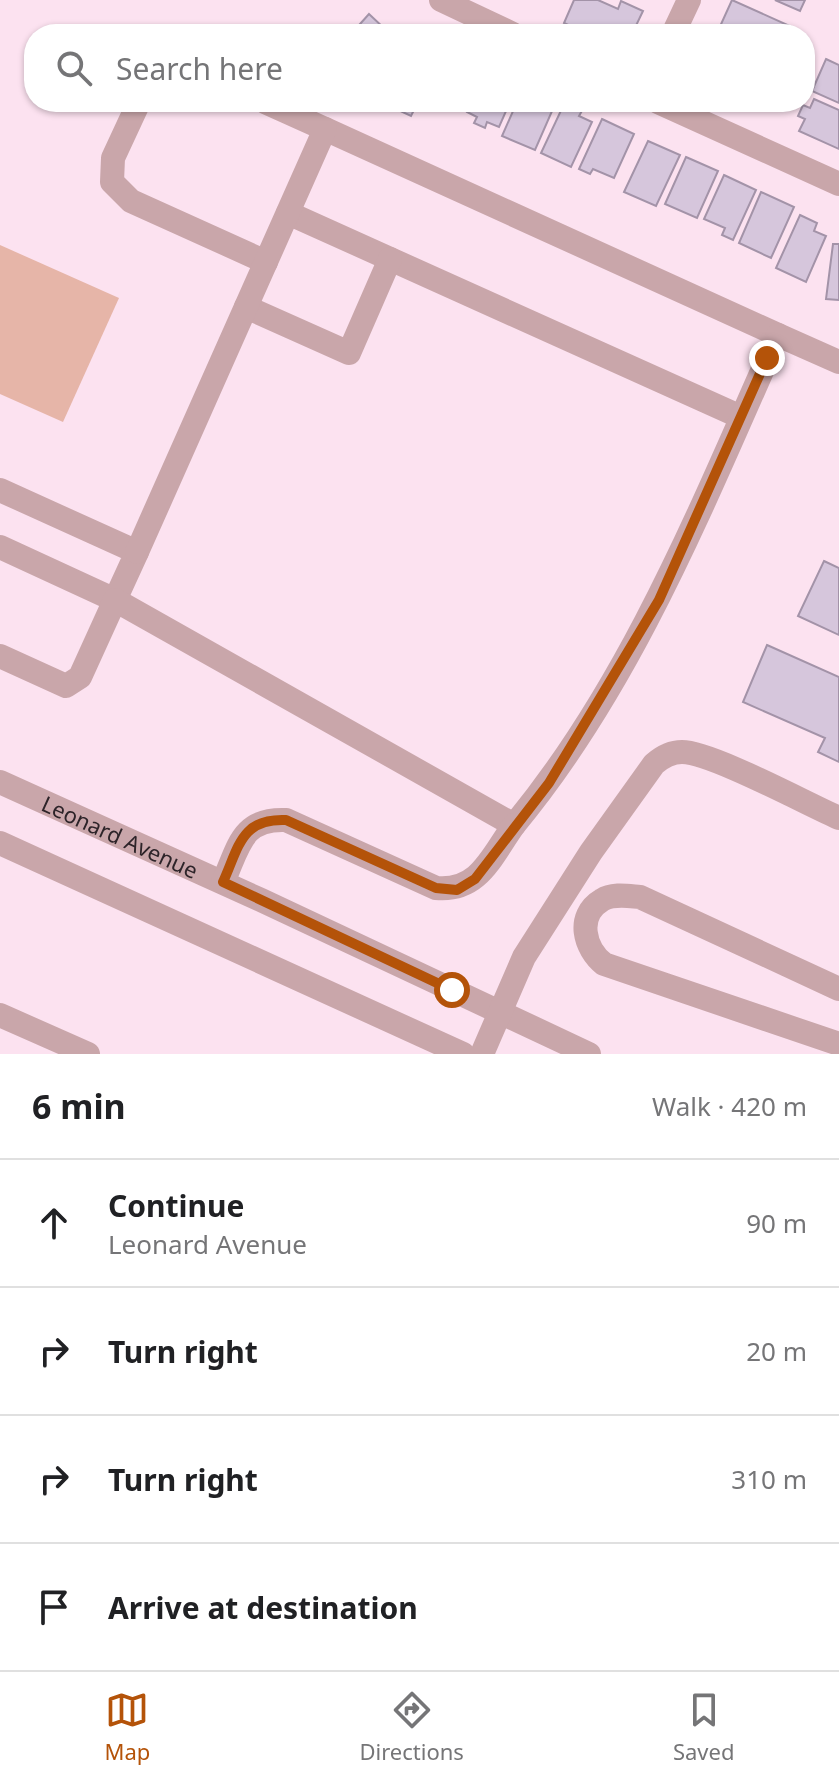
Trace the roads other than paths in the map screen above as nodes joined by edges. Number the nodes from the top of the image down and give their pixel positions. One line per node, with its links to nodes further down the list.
1 (441, 0): 3 (street)
2 (689, 0): 4 (street)
3 (492, 24)
4 (678, 24)
5 (134, 112): 12 (street)
6 (287, 112): 8 (street)
7 (680, 112): 9 (street)
8 (325, 129): 10 (street); 14 (street)
9 (839, 184)
10 (288, 213): 11 (street); 12 (street)
11 (390, 259): 13 (street); 16 (street)
12 (266, 262): 13 (street)
13 (246, 307): 19 (street)
14 (778, 335): 15 (street); 16 (street)
15 (839, 362)
16 (741, 417): 24 (street)
17 (0, 490): 19 (street)
18 (0, 547): 20 (street)
19 (137, 552): 20 (street)
20 (115, 600): 21 (street); 24 (street)
21 (0, 656)
22 (0, 782): 26 (street, Leonard Avenue)
23 (839, 818): 28 (street)
24 (514, 825): 26 (street)
25 (0, 843): 32 (street)
26 (223, 882): 28 (street, Leonard Avenue)
27 (839, 989): 30 (street)
28 (501, 1014): 33 (street); 34 (street, Leonard Avenue)
29 (0, 1015): 31 (street)
30 (839, 1044)
31 (77, 1052)
32 (463, 1054)
33 (482, 1054)
34 (589, 1054)

